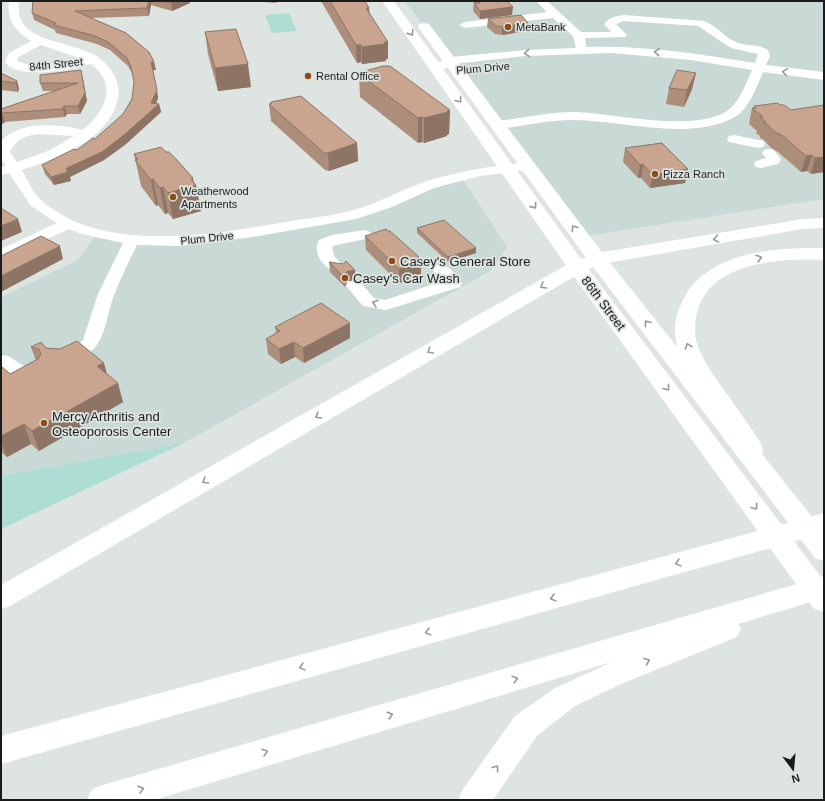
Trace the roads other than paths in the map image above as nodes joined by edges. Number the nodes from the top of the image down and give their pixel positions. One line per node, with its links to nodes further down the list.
1 (14, 1): 8 (street, 84th Street)
2 (388, 1): 11 (main road, 86th Street, one-way to 11)
3 (541, 1): 4 (street)
4 (556, 14): 6 (street); 7 (street)
5 (418, 19): 11 (main road, 86th Street)
6 (465, 25)
7 (578, 35): 9 (street); 12 (street)
8 (41, 40): 10 (street, 84th Street); 10 (street, 84th Street)
9 (582, 50): 11 (street, Plum Drive, one-way to 11); 12 (street, Plum Drive, one-way to 9)
10 (94, 59): 18 (street, 84th Street)
11 (448, 67): 12 (street, Plum Drive); 17 (main road, 86th Street); 22 (main road, 86th Street, one-way to 22)
12 (756, 72): 13 (street, Plum Drive, one-way to 12); 14 (street, Plum Drive); 17 (street)
13 (824, 76)
14 (785, 83)
15 (799, 85): 16 (street)
16 (824, 87)
17 (498, 125): 21 (main road, 86th Street)
18 (85, 135): 23 (street, 84th Street); 23 (street)
19 (734, 139): 20 (street)
20 (763, 154)
21 (528, 166): 22 (street, Plum Drive); 30 (main road, 86th Street, one-way to 21)
22 (507, 169): 27 (street, Plum Drive); 30 (main road, 86th Street, one-way to 30)
23 (8, 170): 24 (street, Plum Drive)
24 (68, 223): 27 (street, Plum Drive); 29 (street)
25 (824, 223): 30 (main road, one-way to 30)
26 (365, 235): 32 (street)
27 (132, 240): 35 (street)
28 (824, 254): 37 (main road, one-way to 28)
29 (1, 255)
30 (587, 263): 37 (main road, 86th Street, one-way to 30); 44 (main road, one-way to 44); 45 (main road, 86th Street, one-way to 45)
31 (440, 269): 33 (street, one-way to 33)
32 (338, 270)
33 (354, 286)
34 (5, 361): 36 (street)
35 (58, 362)
36 (37, 373)
37 (754, 461): 40 (main road, 86th Street)
38 (824, 513): 41 (main road)
39 (824, 523): 41 (main road)
40 (824, 551)
41 (707, 555): 46 (main road, one-way to 46)
42 (824, 587): 47 (main road, one-way to 42)
43 (824, 591): 48 (main road, one-way to 43)
44 (1, 598)
45 (824, 601)
46 (1, 750)
47 (103, 800)
48 (474, 800)

